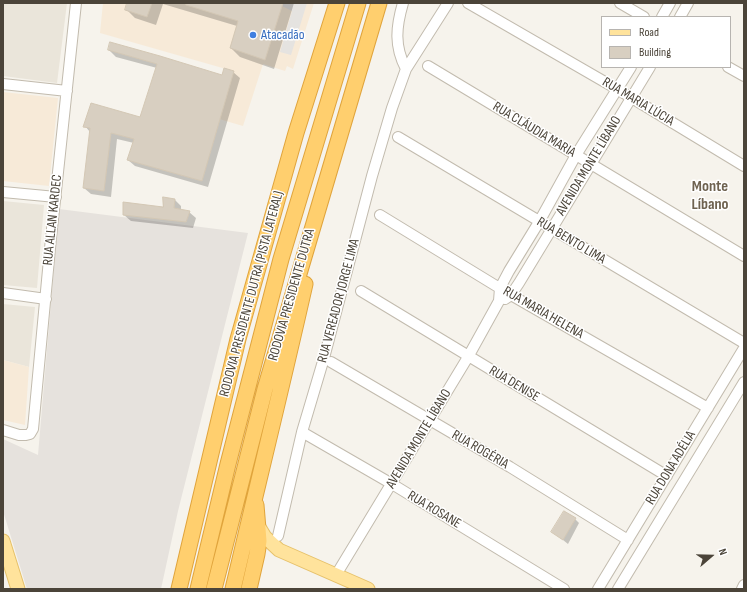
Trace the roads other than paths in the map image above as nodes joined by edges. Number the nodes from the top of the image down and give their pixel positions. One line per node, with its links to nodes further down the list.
1 (76, 3): 22 (street, RUA ALLAN KARDEC)
2 (337, 3): 63 (highway, RODOVIA PRESIDENTE DUTRA (PISTA LATERAL))
3 (358, 3): 64 (highway, RODOVIA PRESIDENTE DUTRA)
4 (379, 3): 28 (highway, RODOVIA PRESIDENTE DUTRA)
5 (403, 3): 18 (street)
6 (448, 3): 18 (street, RUA VEREADOR JORGE LIMA)
7 (468, 3): 21 (street, RUA MARIA LÚCIA)
8 (620, 3): 11 (street)
9 (670, 3): 12 (street)
10 (688, 3): 13 (street)
11 (642, 16)
12 (663, 16)
13 (681, 16)
14 (428, 66): 25 (street, RUA CLÁUDIA MARIA)
15 (630, 68): 21 (street, AVENIDA MONTE LÍBANO)
16 (649, 68): 23 (street, AVENIDA MONTE LÍBANO)
17 (730, 68): 19 (street)
18 (406, 69): 49 (street, RUA VEREADOR JORGE LIMA)
19 (744, 76)
20 (3, 84): 22 (street)
21 (617, 89): 23 (street, RUA MARIA LÚCIA); 25 (street, AVENIDA MONTE LÍBANO)
22 (67, 91): 30 (street, RUA ALLAN KARDEC)
23 (631, 98): 26 (street, AVENIDA MONTE LÍBANO); 27 (street, RUA MARIA LÚCIA)
24 (398, 137): 32 (street, RUA BENTO LIMA)
25 (576, 155): 26 (street, RUA CLÁUDIA MARIA); 32 (street, AVENIDA MONTE LÍBANO)
26 (591, 164): 33 (street, AVENIDA MONTE LÍBANO); 34 (street, RUA CLÁUDIA MARIA)
27 (744, 166)
28 (327, 178): 52 (highway); 65 (highway, RODOVIA PRESIDENTE DUTRA)
29 (3, 192): 30 (street)
30 (56, 197): 39 (street, RUA ALLAN KARDEC)
31 (380, 215): 35 (street, RUA MARIA HELENA)
32 (539, 222): 33 (street, RUA BENTO LIMA); 35 (street, AVENIDA MONTE LÍBANO)
33 (551, 229): 38 (street, AVENIDA MONTE LÍBANO); 41 (street, RUA BENTO LIMA)
34 (744, 256)
35 (500, 288): 38 (street, RUA MARIA HELENA); 40 (street, AVENIDA MONTE LÍBANO)
36 (361, 291): 43 (street, RUA DENISE)
37 (3, 293): 39 (street)
38 (511, 296): 40 (street); 46 (street, RUA MARIA HELENA)
39 (46, 299): 48 (street, RUA ALLAN KARDEC)
40 (500, 301): 43 (street, AVENIDA MONTE LÍBANO)
41 (744, 343)
42 (744, 348): 46 (street, RUA DONA ADÉLIA)
43 (468, 357): 47 (street, AVENIDA MONTE LÍBANO); 50 (street, RUA DENISE)
44 (331, 362): 47 (street, RUA ROGÉRIA)
45 (744, 382): 71 (street, RUA DONA ADÉLIA)
46 (708, 408): 50 (street, RUA DONA ADÉLIA)
47 (430, 420): 51 (street, AVENIDA MONTE LÍBANO); 55 (street, RUA ROGÉRIA)
48 (3, 430)
49 (302, 432): 51 (street, RUA ROSANE); 54 (street, RUA VEREADOR JORGE LIMA)
50 (667, 476): 55 (street, RUA DONA ADÉLIA)
51 (392, 484): 59 (street, AVENIDA MONTE LÍBANO); 69 (street, RUA ROSANE)
52 (256, 490): 53 (highway); 66 (highway)
53 (259, 527): 57 (main road); 58 (highway)
54 (278, 536)
55 (628, 540): 70 (street, RUA DONA ADÉLIA)
56 (3, 541): 62 (main road)
57 (279, 550): 58 (main road); 59 (main road)
58 (257, 554): 67 (highway)
59 (336, 575): 61 (main road)
60 (744, 585): 72 (street)
61 (351, 586): 68 (main road)
62 (18, 589)
63 (179, 589)
64 (198, 589)
65 (214, 589)
66 (233, 589)
67 (249, 589)
68 (368, 589)
69 (564, 589)
70 (598, 589)
71 (618, 589)
72 (742, 589)

